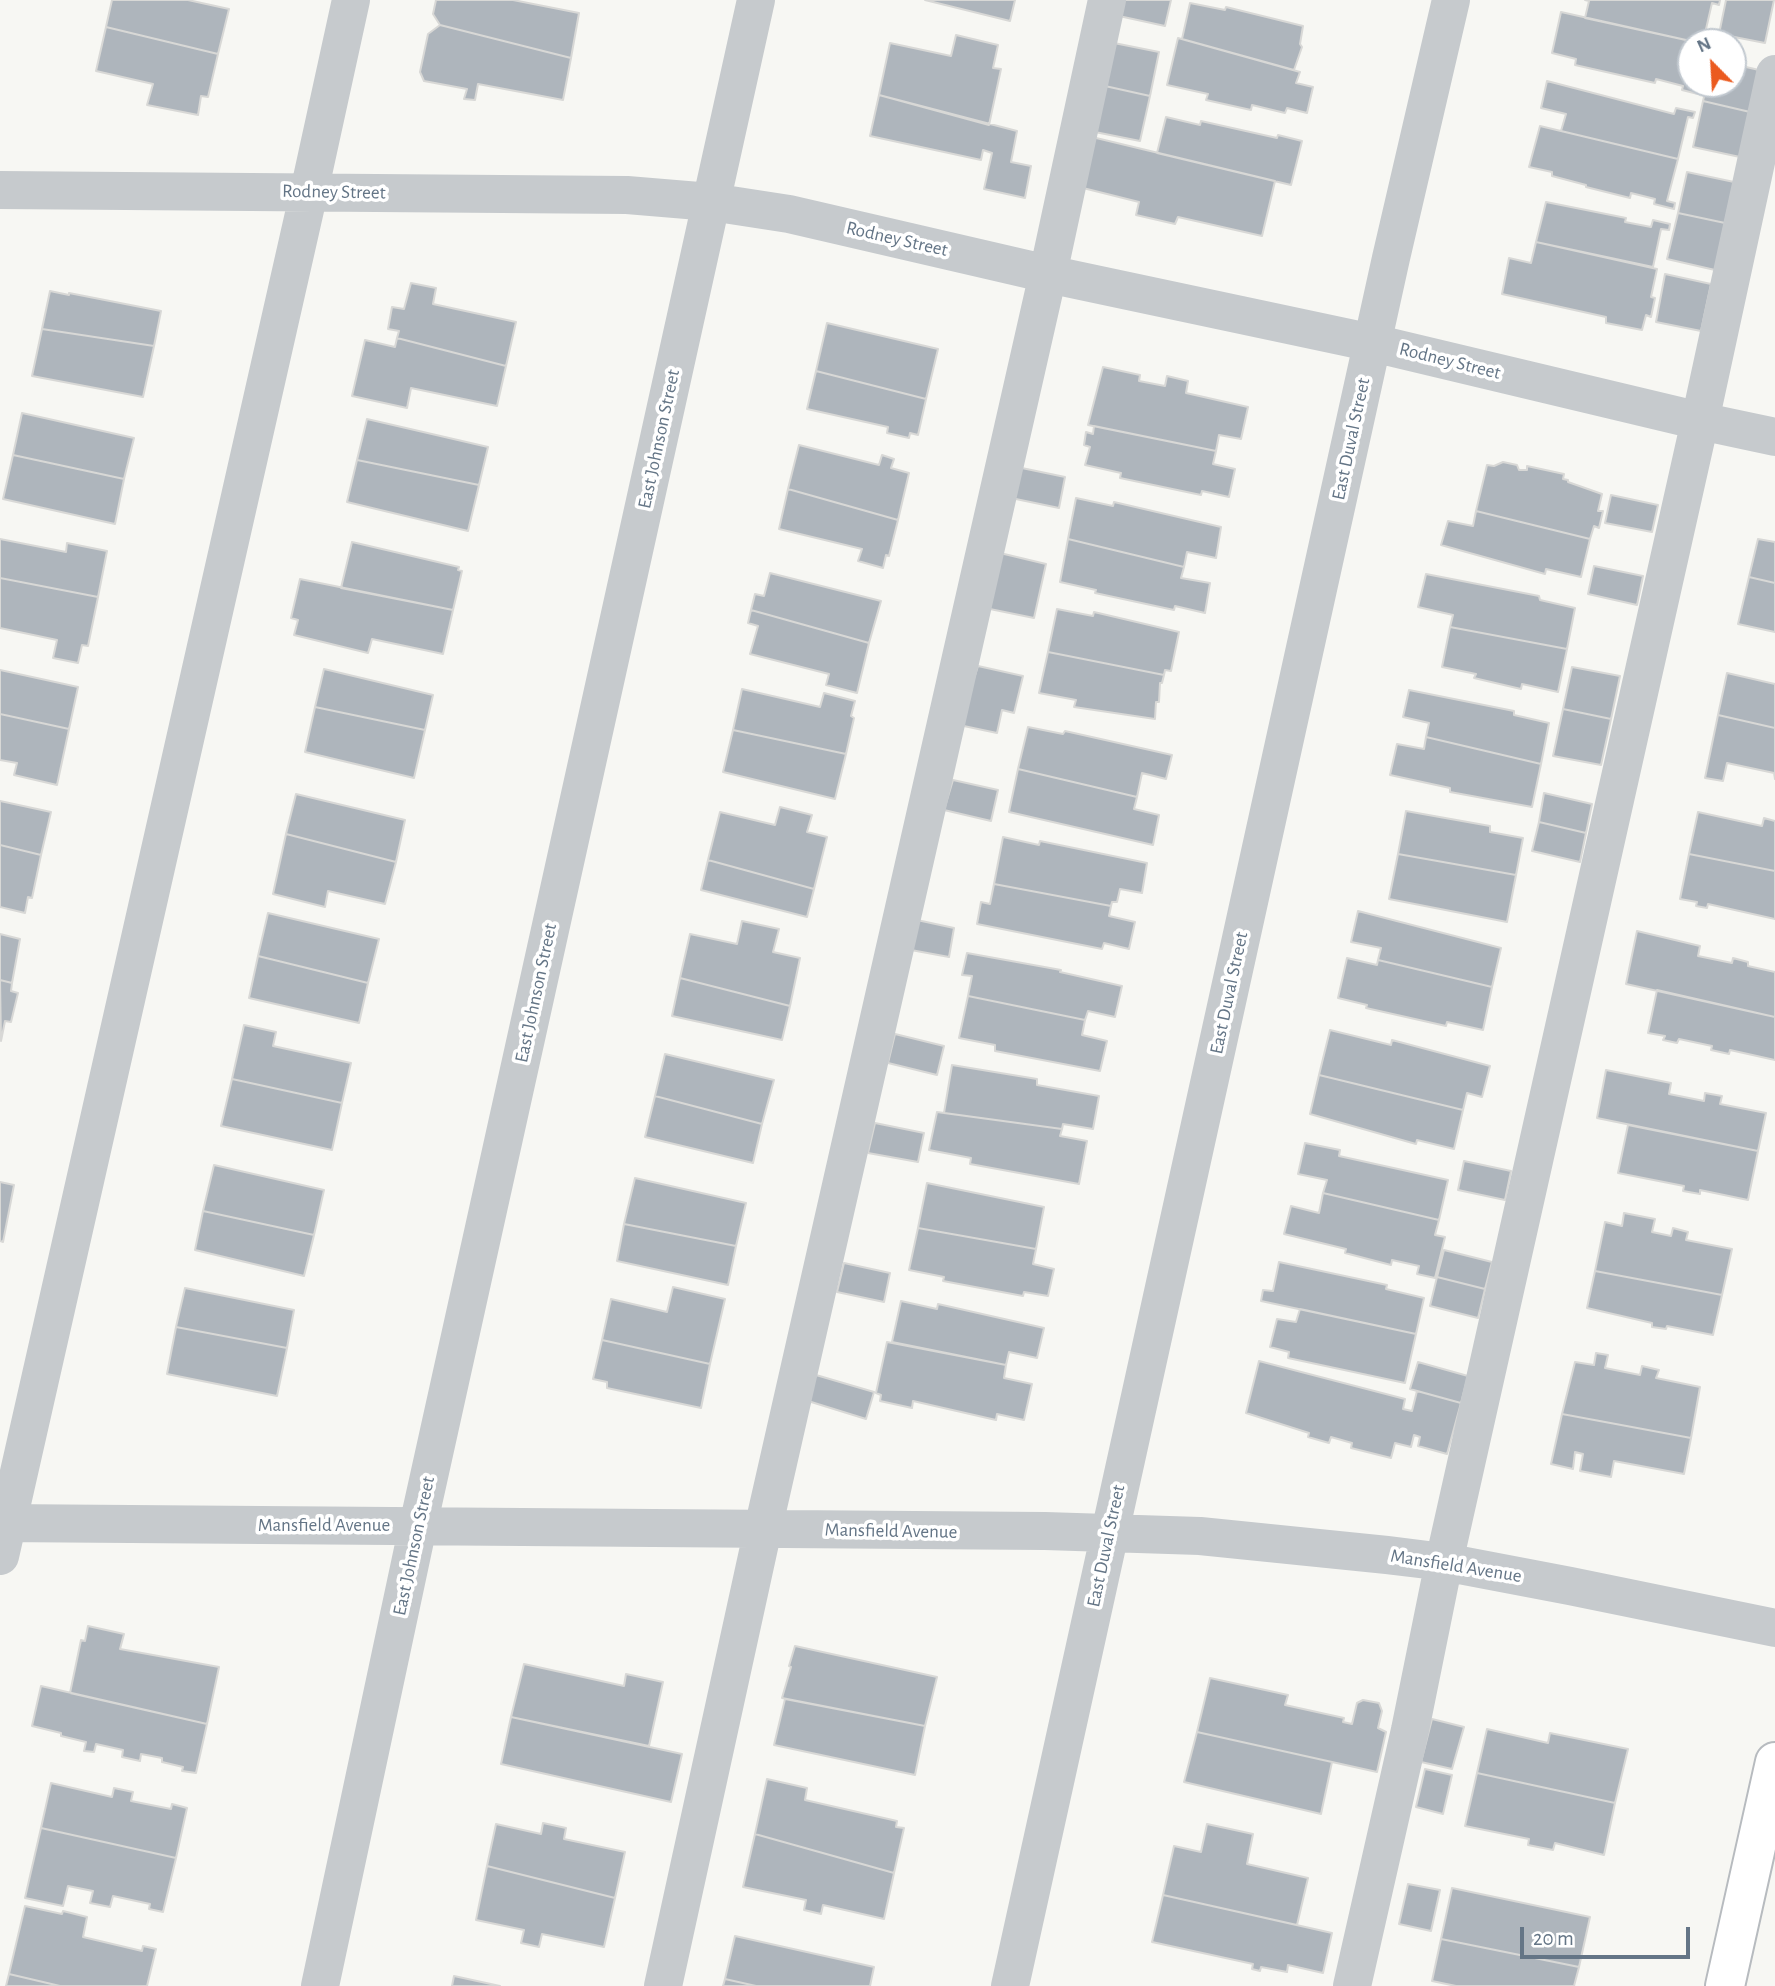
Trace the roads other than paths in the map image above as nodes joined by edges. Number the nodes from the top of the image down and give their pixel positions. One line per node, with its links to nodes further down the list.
1 (351, 0): 7 (street)
2 (757, 0): 8 (street, East Johnson Street)
3 (1107, 0): 9 (street)
4 (1451, 0): 10 (street, East Duval Street)
5 (1775, 74): 11 (street)
6 (0, 190): 7 (street, Rodney Street)
7 (309, 192): 8 (street, Rodney Street); 16 (street)
8 (711, 202): 9 (street, Rodney Street); 13 (street, East Johnson Street)
9 (1048, 274): 10 (street, Rodney Street); 14 (street)
10 (1373, 343): 11 (street, Rodney Street); 15 (street, East Duval Street)
11 (1700, 421): 12 (street, Rodney Street); 17 (street)
12 (1775, 437)
13 (418, 1525): 14 (street, Mansfield Avenue); 16 (street, Mansfield Avenue); 20 (street, East Johnson Street)
14 (763, 1529): 15 (street, Mansfield Avenue); 21 (street)
15 (1109, 1533): 17 (street, Mansfield Avenue); 22 (street, East Duval Street)
16 (2, 1534)
17 (1444, 1562): 18 (street, Mansfield Avenue); 23 (street)
18 (1775, 1628)
19 (1775, 1762): 24 (main road)
20 (320, 1986)
21 (663, 1986)
22 (1010, 1986)
23 (1352, 1986)
24 (1725, 1986)

